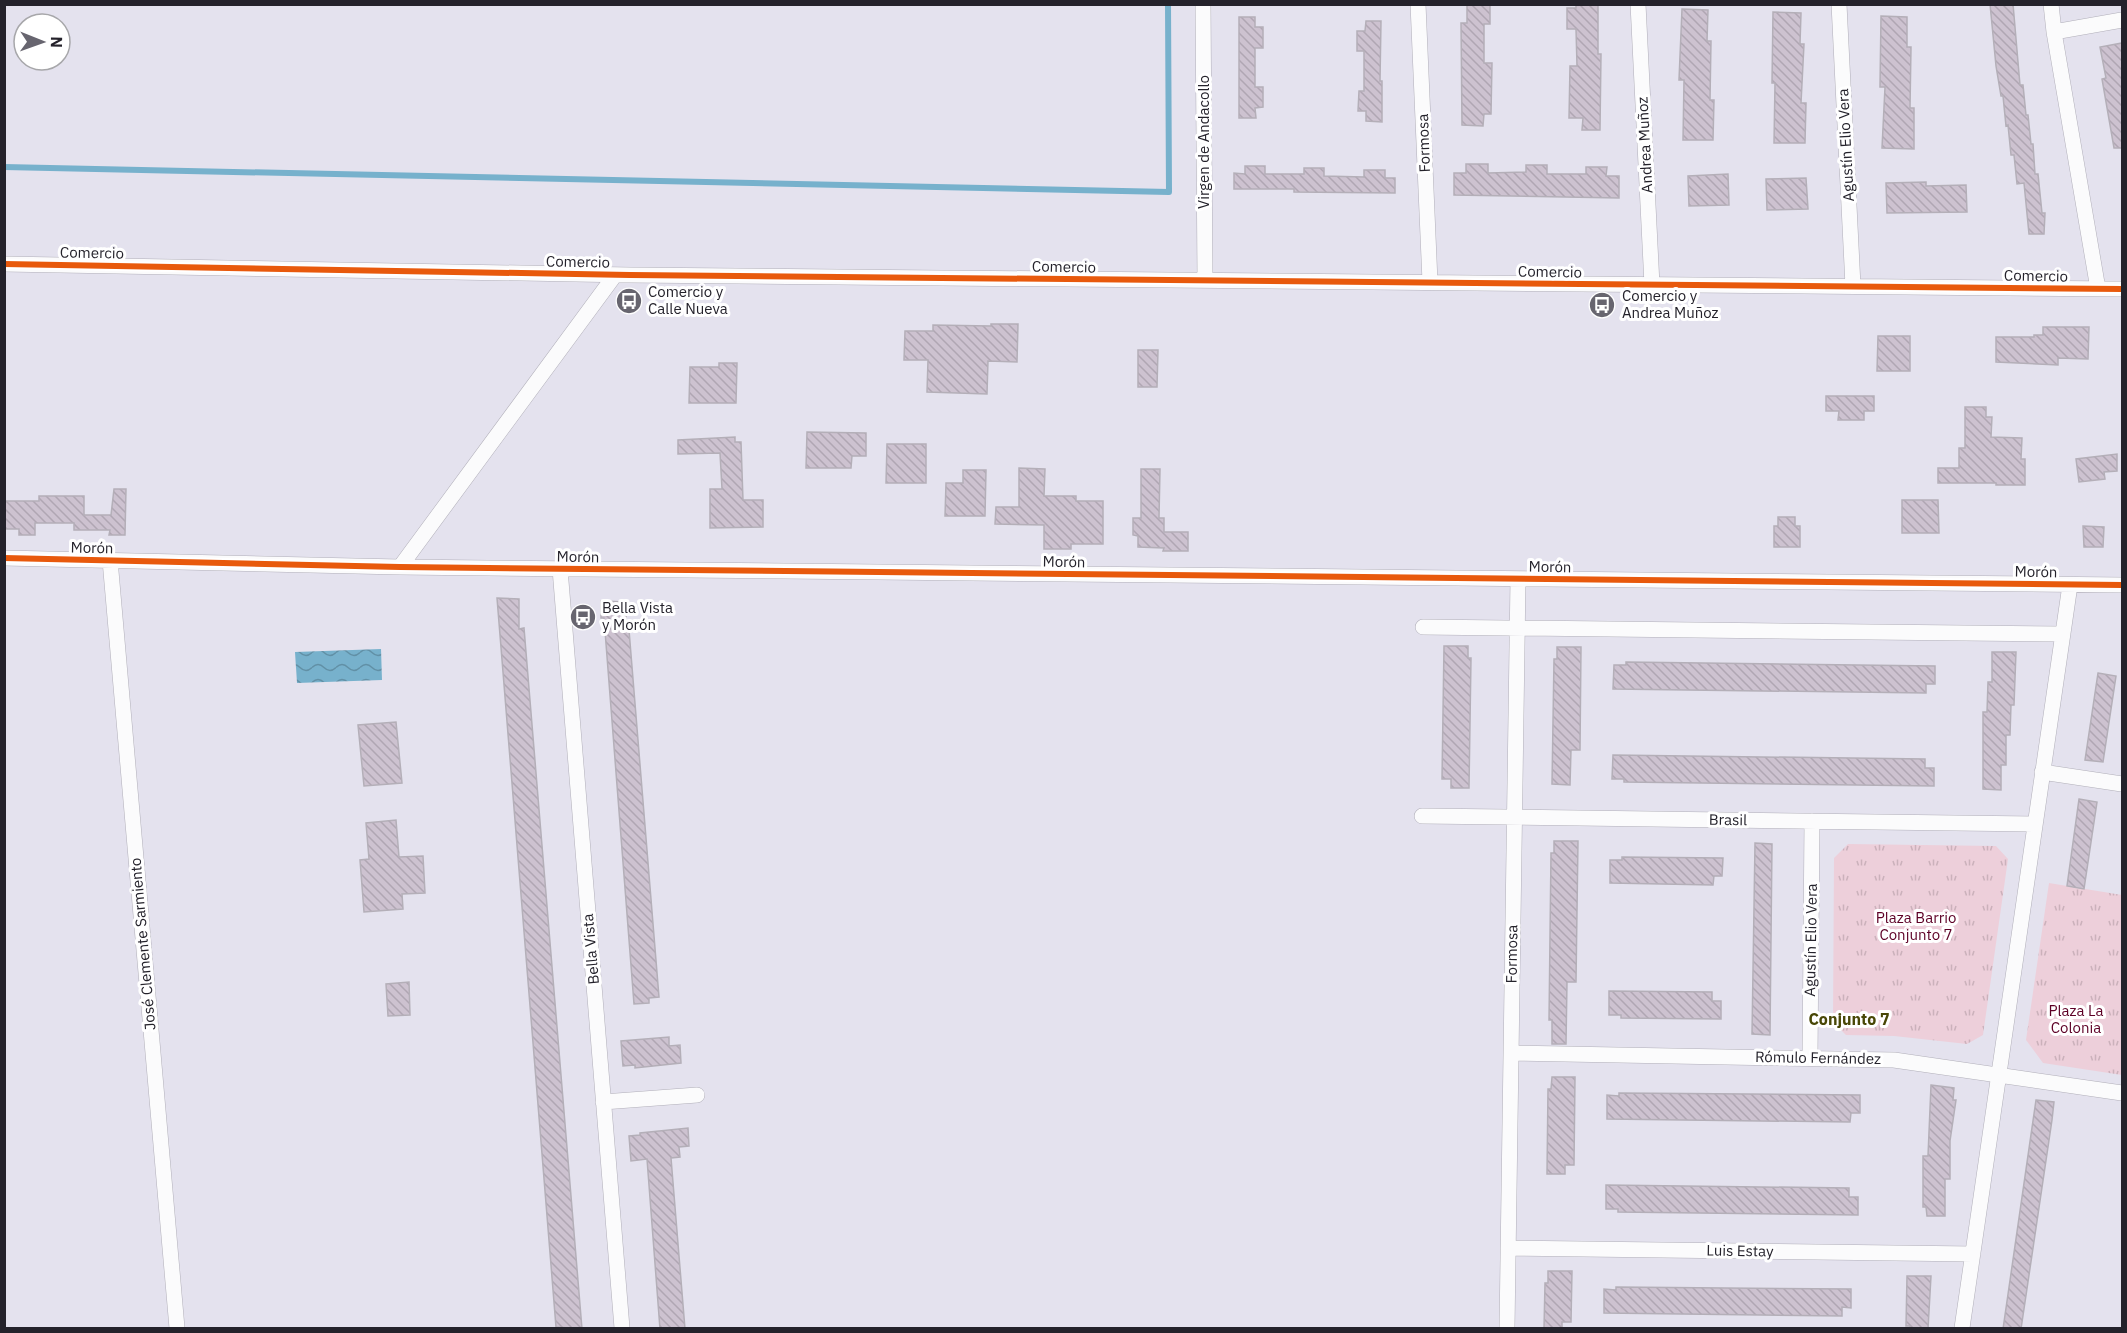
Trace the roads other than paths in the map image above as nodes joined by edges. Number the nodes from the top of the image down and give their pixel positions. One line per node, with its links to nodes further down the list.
1 (1203, 4): 10 (street, Virgen de Andacollo)
2 (1418, 4): 11 (street, Formosa)
3 (1638, 4): 12 (street, Andrea Muñoz)
4 (1839, 4): 13 (street, Agustín Elio Vera)
5 (2051, 4): 7 (street)
6 (2122, 20): 7 (street)
7 (2054, 32): 14 (street)
8 (4, 264): 9 (street, Comercio)
9 (615, 275): 10 (street, Comercio); 18 (street)
10 (1205, 280): 11 (street, Comercio)
11 (1430, 282): 12 (street, Comercio)
12 (1652, 285): 13 (street, Comercio)
13 (1853, 286): 14 (street, Comercio)
14 (2098, 289): 15 (street, Comercio)
15 (2122, 289)
16 (4, 558): 17 (street, Morón)
17 (110, 560): 18 (street, Morón); 40 (street, José Clemente Sarmiento)
18 (400, 567): 19 (street, Morón)
19 (560, 568): 20 (street, Morón); 37 (street, Bella Vista)
20 (1518, 579): 21 (street, Morón); 24 (street, Formosa)
21 (2070, 585): 22 (street, Morón); 25 (street)
22 (2122, 585)
23 (1423, 627): 24 (street)
24 (1517, 628): 25 (street); 29 (street, Formosa)
25 (2061, 634): 26 (street)
26 (2042, 772): 27 (street); 31 (street)
27 (2122, 784)
28 (1422, 816): 29 (street, Brasil)
29 (1514, 817): 30 (street, Brasil); 32 (street, Formosa)
30 (1812, 821): 31 (street, Brasil); 33 (street, Agustín Elio Vera)
31 (2034, 824): 34 (street)
32 (1511, 1053): 33 (street, Rómulo Fernández); 38 (street, Formosa)
33 (1810, 1058): 34 (street, Rómulo Fernández)
34 (1999, 1074): 35 (street, Rómulo Fernández); 39 (street)
35 (2122, 1093)
36 (697, 1095): 37 (street)
37 (603, 1102): 41 (street, Bella Vista)
38 (1508, 1248): 39 (street, Luis Estay); 42 (street, Formosa)
39 (1973, 1254): 43 (street)
40 (177, 1329)
41 (622, 1329)
42 (1507, 1329)
43 (1962, 1329)

